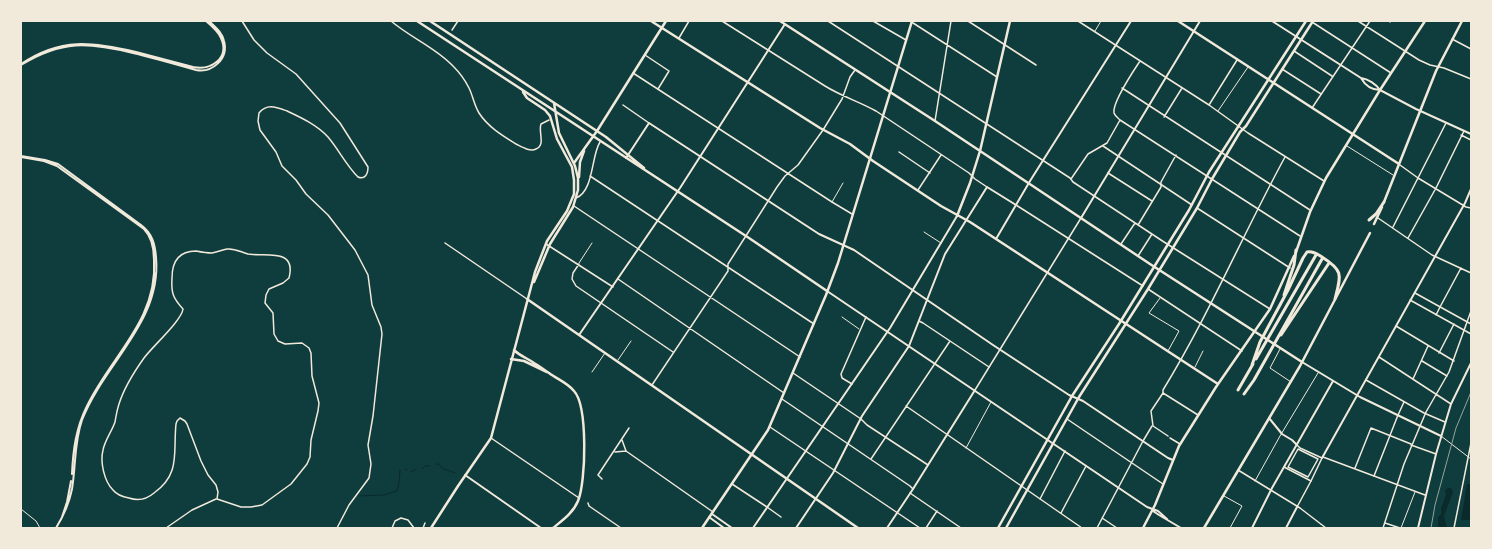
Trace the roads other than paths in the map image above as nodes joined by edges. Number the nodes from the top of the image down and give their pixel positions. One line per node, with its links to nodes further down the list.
1 (207, 21): 52 (street)
2 (242, 21): 384 (street)
3 (391, 21): 89 (street)
4 (417, 21): 73 (main road)
5 (430, 21): 79 (main road)
6 (458, 21): 33 (street)
7 (651, 21): 32 (main road)
8 (666, 21): 32 (main road)
9 (689, 21): 37 (street)
10 (722, 21): 46 (street)
11 (780, 21): 30 (main road)
12 (828, 21): 54 (street)
13 (873, 21): 40 (street)
14 (911, 21): 40 (main road); 41 (street)
15 (951, 21): 41 (street)
16 (968, 21): 42 (street)
17 (1010, 21): 42 (main road)
18 (1078, 21): 34 (street)
19 (1101, 21): 34 (lane)
20 (1131, 21): 43 (street)
21 (1178, 21): 35 (main road)
22 (1200, 21): 35 (street)
23 (1272, 21): 36 (street)
24 (1306, 21): 36 (main road)
25 (1358, 21): 31 (street)
26 (1370, 21): 31 (street)
27 (1425, 21): 48 (main road)
28 (1462, 21): 39 (main road)
29 (1312, 22): 38 (main road); 44 (street)
30 (785, 24): 46 (street); 59 (main road)
31 (1367, 27): 44 (street); 48 (street)
32 (662, 28): 37 (main road); 49 (main road)
33 (452, 30)
34 (1095, 31): 43 (street)
35 (1194, 31): 50 (main road); 64 (street)
36 (1296, 36): 38 (street); 67 (main road)
37 (678, 38): 68 (main road)
38 (1301, 39): 47 (main road); 55 (street)
39 (1452, 39): 45 (street); 57 (main road)
40 (906, 40): 54 (main road)
41 (948, 45): 63 (street); 76 (street)
42 (1005, 45): 53 (street); 63 (main road)
43 (1116, 46): 51 (street); 123 (street)
44 (1352, 48): 55 (street); 61 (street)
45 (1471, 49)
46 (769, 50): 68 (street); 78 (street)
47 (1294, 51): 58 (main road); 62 (street)
48 (1405, 51): 57 (street); 61 (main road)
49 (645, 55): 60 (main road); 72 (street)
50 (1237, 60): 56 (main road); 80 (street)
51 (1140, 61): 64 (street); 70 (street)
52 (21, 64)
53 (1036, 65)
54 (898, 66): 75 (main road); 76 (street)
55 (1340, 66): 62 (street); 65 (street)
56 (1248, 67): 67 (main road); 85 (lane)
57 (1438, 67): 66 (street); 84 (main road)
58 (1282, 69): 69 (main road); 77 (street)
59 (856, 70): 75 (main road); 78 (street)
60 (633, 73): 72 (street); 100 (main road)
61 (1391, 74): 74 (main road)
62 (1333, 77): 77 (street)
63 (997, 78): 94 (main road)
64 (1166, 78): 71 (street); 82 (street)
65 (1361, 78): 74 (street); 74 (street)
66 (1471, 79)
67 (1268, 80): 69 (main road); 95 (main road)
68 (748, 83): 96 (street); 99 (main road)
69 (1273, 83): 83 (main road); 98 (main road)
70 (1122, 88): 82 (street); 90 (street)
71 (1182, 88): 80 (street); 88 (street)
72 (658, 89): 96 (street)
73 (522, 90): 86 (main road); 126 (main road)
74 (1380, 90): 84 (street); 102 (main road)
75 (890, 92): 87 (main road); 91 (main road)
76 (940, 94): 91 (street); 94 (street)
77 (1322, 94): 83 (street)
78 (844, 97): 87 (street); 99 (street)
79 (554, 103): 86 (main road); 100 (main road)
80 (1209, 105): 85 (street)
81 (623, 106): 92 (street)
82 (1149, 106): 88 (street); 97 (street)
83 (1312, 108): 102 (main road)
84 (1420, 110): 93 (street); 125 (main road)
85 (1218, 111): 95 (street)
86 (555, 112): 105 (main road); 124 (main road)
87 (882, 116): 114 (street); 122 (main road)
88 (1164, 117): 113 (street)
89 (549, 120)
90 (1120, 120): 97 (street); 109 (street)
91 (935, 121): 111 (main road)
92 (649, 123): 119 (street); 120 (street)
93 (1446, 123): 101 (street); 134 (street)
94 (986, 124): 111 (main road); 123 (street)
95 (1239, 126): 98 (street); 113 (main road)
96 (718, 129): 120 (street); 128 (street)
97 (1135, 129): 115 (street); 116 (street)
98 (1243, 129): 117 (main road); 121 (street)
99 (823, 130): 122 (main road); 128 (street)
100 (597, 131): 105 (main road); 119 (main road)
101 (1464, 131): 103 (street); 104 (street)
102 (1353, 134): 108 (main road); 125 (main road)
103 (1471, 134)
104 (1461, 136): 106 (street); 144 (street)
105 (593, 137): 107 (main road); 110 (main road)
106 (1471, 140)
107 (600, 142): 119 (main road); 131 (street)
108 (1346, 145): 130 (lane); 138 (main road)
109 (1103, 146): 116 (street); 135 (street)
110 (585, 149): 124 (main road); 137 (main road)
111 (980, 151): 132 (main road); 140 (main road)
112 (898, 152): 127 (street)
113 (1221, 153): 117 (street); 133 (main road)
114 (941, 155): 127 (street); 132 (street)
115 (1176, 155): 133 (street); 141 (street)
116 (1118, 156): 129 (street); 141 (street)
117 (1227, 156): 136 (main road); 142 (street)
118 (21, 157): 382 (street)
119 (627, 157): 146 (main road)
120 (700, 157): 146 (street); 151 (street)
121 (1285, 157): 138 (street); 142 (street)
122 (869, 158): 147 (main road); 162 (main road)
123 (1043, 161): 135 (street); 140 (street)
124 (574, 162): 126 (main road); 137 (main road)
125 (1399, 164): 130 (main road); 134 (street)
126 (572, 167): 185 (main road)
127 (930, 172): 147 (street)
128 (788, 173): 151 (street); 152 (street)
129 (1108, 173): 148 (street); 150 (street)
130 (1394, 175): 153 (main road)
131 (590, 176): 149 (street); 168 (street)
132 (972, 176): 143 (street); 163 (main road)
133 (1207, 176): 136 (street); 155 (main road)
134 (1418, 178): 144 (street); 172 (street)
135 (1071, 179): 148 (street)
136 (1212, 179): 158 (main road); 159 (street)
137 (578, 181): 149 (main road)
138 (1324, 181): 161 (main road)
139 (844, 183): 152 (lane)
140 (1029, 184): 154 (street); 164 (main road)
141 (1161, 184): 150 (street); 155 (street)
142 (1271, 185): 159 (street); 161 (street)
143 (987, 187): 154 (street); 166 (street)
144 (1436, 188): 156 (street); 180 (street)
145 (1471, 189): 156 (street)
146 (678, 191): 168 (street); 176 (main road)
147 (918, 191): 163 (main road)
148 (1094, 196): 164 (street); 169 (street)
149 (576, 198): 157 (main road)
150 (1152, 201): 171 (street)
151 (768, 202): 176 (street); 188 (street)
152 (832, 202): 162 (street)
153 (1384, 202): 165 (main road); 167 (highway)
154 (1016, 205): 178 (street); 181 (street)
155 (1192, 205): 187 (main road)
156 (1464, 205): 160 (street); 194 (street)
157 (574, 206): 185 (main road); 190 (street)
158 (1197, 208): 179 (street); 189 (main road)
159 (1259, 208): 177 (street); 179 (street)
160 (1471, 208)
161 (1310, 210): 177 (main road)
162 (852, 214): 188 (main road)
163 (957, 216): 166 (main road); 184 (street)
164 (1081, 218): 178 (street); 186 (main road)
165 (1378, 218): 170 (main road); 172 (street)
166 (967, 220): 181 (main road); 217 (street)
167 (1369, 220)
168 (658, 221): 190 (street); 199 (street)
169 (1135, 222): 171 (street); 186 (street)
170 (1374, 224)
171 (1138, 225): 175 (street)
172 (1393, 227): 180 (street)
173 (924, 232): 184 (lane)
174 (1370, 233): 216 (main road)
175 (1152, 234): 187 (street); 193 (street)
176 (746, 236): 199 (street); 211 (main road)
177 (1301, 236): 191 (main road)
178 (1068, 238): 203 (street); 207 (street)
179 (1244, 238): 200 (street); 206 (street)
180 (1408, 238): 194 (street)
181 (996, 239): 203 (main road)
182 (445, 243): 213 (street)
183 (592, 243): 197 (lane)
184 (941, 243): 210 (street)
185 (548, 244): 197 (street); 213 (main road)
186 (1121, 244): 193 (main road)
187 (1167, 244): 189 (street); 198 (main road)
188 (843, 245): 210 (street); 211 (main road)
189 (1173, 247): 202 (main road); 206 (street)
190 (638, 250): 205 (street); 214 (street)
191 (1296, 250): 200 (main road); 218 (highway)
192 (1316, 255): 268 (highway)
193 (1138, 256): 198 (main road)
194 (1436, 256): 201 (street); 212 (street)
195 (1322, 259): 257 (highway)
196 (1329, 263): 257 (highway)
197 (579, 264): 208 (street); 220 (street)
198 (1154, 266): 202 (main road); 207 (main road)
199 (728, 268): 214 (street); 231 (street)
200 (1290, 268): 223 (main road)
201 (1461, 268): 204 (street); 222 (street)
202 (1159, 270): 209 (main road); 221 (main road)
203 (1047, 273): 229 (main road); 250 (street)
204 (1471, 273)
205 (618, 279): 208 (street); 237 (street)
206 (1223, 280): 221 (street); 223 (street)
207 (1143, 286): 229 (main road)
208 (613, 287): 220 (street)
209 (1148, 289): 215 (street); 232 (main road)
210 (914, 290): 217 (street); 240 (street)
211 (827, 291): 227 (street); 231 (main road)
212 (1415, 293): 219 (street); 222 (street)
213 (527, 298): 243 (main road); 249 (main road)
214 (710, 298): 237 (street); 259 (street)
215 (1160, 298): 233 (street); 253 (lane)
216 (1335, 299): 218 (highway); 265 (main road)
217 (928, 300): 228 (street); 250 (street)
218 (1283, 300): 268 (highway)
219 (1410, 300): 225 (street); 236 (street)
220 (601, 303): 243 (street); 252 (street)
221 (1210, 303): 233 (street); 241 (main road)
222 (1440, 307): 225 (street); 230 (street)
223 (1270, 309): 241 (main road)
224 (1471, 311): 230 (street)
225 (1436, 315): 234 (street)
226 (842, 317): 238 (lane)
227 (866, 317): 238 (street); 240 (street)
228 (919, 321): 245 (street); 246 (street)
229 (1121, 321): 232 (main road); 290 (main road)
230 (1468, 322): 235 (street); 239 (street)
231 (814, 324): 259 (main road)
232 (1125, 324): 253 (main road); 292 (main road)
233 (1200, 324): 251 (street); 261 (street)
234 (1454, 324): 239 (street); 255 (street)
235 (1471, 324)
236 (1396, 326): 247 (street); 258 (street)
237 (689, 328): 252 (street); 285 (street)
238 (860, 330): 280 (street)
239 (1465, 330): 242 (street); 264 (street)
240 (887, 332): 246 (street); 280 (street)
241 (1255, 332): 248 (main road); 251 (main road)
242 (1471, 334)
243 (579, 335): 256 (main road)
244 (631, 341): 263 (lane)
245 (950, 341): 267 (street); 269 (street)
246 (909, 346): 267 (street); 302 (street)
247 (1428, 346): 255 (street); 262 (street)
248 (1280, 348): 265 (main road); 279 (lane)
249 (514, 350): 260 (main road); 271 (main road)
250 (1000, 350): 269 (street); 290 (street)
251 (1242, 351): 281 (main road)
252 (673, 352): 282 (street)
253 (1168, 352): 261 (main road)
254 (1203, 352): 270 (lane)
255 (1439, 352): 264 (street)
256 (606, 353): 263 (main road); 272 (lane)
257 (1269, 353): 287 (highway)
258 (1378, 356): 276 (street); 277 (street)
259 (800, 357): 274 (main road)
260 (511, 359): 271 (main road); 315 (main road)
261 (1182, 360): 270 (main road); 286 (street)
262 (1422, 360): 275 (street); 276 (street)
263 (617, 361): 282 (main road)
264 (1454, 361): 275 (street)
265 (1302, 362): 273 (street); 279 (main road)
266 (1471, 363): 296 (street)
267 (935, 364): 283 (street); 297 (street)
268 (1252, 365): 284 (highway)
269 (989, 367): 283 (street)
270 (1193, 368): 281 (main road)
271 (547, 372): 363 (main road)
272 (592, 372)
273 (1319, 372): 278 (street); 310 (lane)
274 (792, 373): 285 (main road); 295 (street)
275 (1447, 376): 288 (street)
276 (1413, 379): 288 (street)
277 (1366, 380): 289 (street); 294 (street)
278 (1333, 381): 289 (street); 322 (street)
279 (1291, 382): 301 (main road)
280 (852, 384): 295 (street)
281 (1218, 384): 299 (main road)
282 (652, 385): 330 (main road)
283 (975, 390): 293 (street); 311 (street)
284 (1238, 390)
285 (784, 393): 291 (main road)
286 (1163, 393): 299 (street); 306 (street)
287 (1244, 394)
288 (1436, 394): 296 (street); 298 (street)
289 (1357, 395): 300 (street); 332 (street)
290 (1072, 396): 292 (street); 317 (main road)
291 (782, 399): 305 (street); 308 (main road)
292 (1078, 399): 303 (main road); 318 (street)
293 (991, 401): 317 (street); 325 (lane)
294 (1404, 402): 298 (street); 300 (street)
295 (838, 404): 302 (street); 305 (street)
296 (1451, 404): 304 (street)
297 (906, 406): 311 (street); 314 (street)
298 (1426, 414): 304 (street); 307 (street)
299 (1198, 415): 321 (main road)
300 (1398, 415): 307 (street); 312 (street)
301 (1269, 418): 310 (street); 344 (main road)
302 (861, 419): 314 (street); 319 (street)
303 (1067, 419): 320 (main road); 337 (street)
304 (1445, 422): 313 (street)
305 (823, 426): 319 (street); 326 (street)
306 (1152, 426): 318 (street); 321 (street)
307 (1420, 426): 313 (street); 324 (street)
308 (770, 427): 326 (street); 330 (main road)
309 (629, 428): 316 (street)
310 (1282, 434): 322 (street); 349 (lane)
311 (948, 435): 325 (street); 338 (street)
312 (1390, 436): 324 (street); 342 (street); 346 (street)
313 (1441, 436): 331 (street); 333 (lane)
314 (886, 437): 334 (street); 338 (street)
315 (491, 438): 345 (main road); 363 (street)
316 (622, 439): 327 (street); 329 (street)
317 (1048, 440): 320 (street); 354 (main road)
318 (1143, 441): 336 (street); 337 (street)
319 (848, 443): 334 (street); 343 (street)
320 (1054, 444): 328 (street); 357 (main road)
321 (1180, 444): 336 (main road)
322 (1296, 444): 332 (street); 340 (street)
323 (1471, 444): 333 (street)
324 (1411, 445): 331 (street); 352 (street)
325 (966, 448): 354 (street)
326 (806, 450): 343 (street); 347 (street)
327 (626, 451): 329 (street); 374 (street)
328 (1065, 451): 339 (street); 366 (street)
329 (615, 452): 348 (street)
330 (753, 454): 347 (main road); 351 (main road)
331 (1436, 454): 362 (street)
332 (1323, 457): 342 (street); 350 (street)
333 (1468, 457): 335 (lane); 417 (street)
334 (871, 459): 356 (street)
335 (1471, 459)
336 (1173, 460): 353 (main road)
337 (1132, 463): 353 (street); 355 (street)
338 (928, 465): 356 (street)
339 (1086, 466): 355 (street); 375 (street)
340 (1284, 467): 350 (street); 358 (street)
341 (1288, 467): 341 (street)
342 (1355, 468): 346 (street)
343 (835, 470): 365 (street); 373 (street)
344 (1238, 470): 349 (street); 361 (main road)
345 (465, 475): 388 (main road); 389 (street)
346 (1374, 476): 352 (street)
347 (787, 478): 365 (main road); 368 (street)
348 (602, 479)
349 (1255, 481): 358 (street)
350 (1311, 481): 369 (street)
351 (732, 484): 368 (street); 374 (main road)
352 (1396, 484): 359 (street); 380 (street)
353 (1164, 485): 371 (main road)
354 (1021, 486): 357 (street); 402 (main road)
355 (1118, 488): 371 (street); 378 (street)
356 (913, 489): 360 (street)
357 (1028, 490): 366 (street); 403 (main road)
358 (1271, 490): 369 (street); 411 (street)
359 (1415, 491): 362 (street); 415 (lane)
360 (910, 493): 372 (street); 373 (street)
361 (1224, 495): 409 (main road); 410 (lane)
362 (1425, 495): 416 (street)
363 (579, 498): 390 (main road)
364 (216, 499): 364 (street); 383 (street)
365 (816, 499): 396 (street); 397 (main road)
366 (1040, 499): 375 (street)
367 (588, 503): 391 (street)
368 (767, 507): 377 (street); 395 (street)
369 (1297, 507): 412 (street); 413 (street)
370 (21, 509): 381 (lane)
371 (1151, 509): 407 (main road); 408 (street)
372 (937, 511): 400 (street); 401 (street)
373 (897, 512): 398 (street); 399 (street)
374 (712, 513): 376 (main road); 394 (street)
375 (1061, 513): 404 (street)
376 (709, 517): 392 (main road); 393 (street)
377 (781, 517)
378 (1102, 518): 405 (street); 406 (street)
379 (425, 523): 387 (street)
380 (1385, 523): 414 (street); 415 (street)
381 (40, 528)
382 (56, 528)
383 (166, 528)
384 (337, 528)
385 (392, 528): 386 (street)
386 (414, 528)
387 (423, 528)
388 (431, 528)
389 (541, 528)
390 (553, 528)
391 (621, 528)
392 (702, 528)
393 (724, 528)
394 (732, 528)
395 (753, 528)
396 (796, 528)
397 (858, 528)
398 (887, 528)
399 (920, 528)
400 (926, 528)
401 (961, 528)
402 (998, 528)
403 (1006, 528)
404 (1082, 528)
405 (1097, 528)
406 (1117, 528)
407 (1144, 528)
408 (1181, 528)
409 (1204, 528)
410 (1230, 528)
411 (1252, 528)
412 (1286, 528)
413 (1326, 528)
414 (1383, 528)
415 (1400, 528)
416 (1418, 528)
417 (1454, 528)

